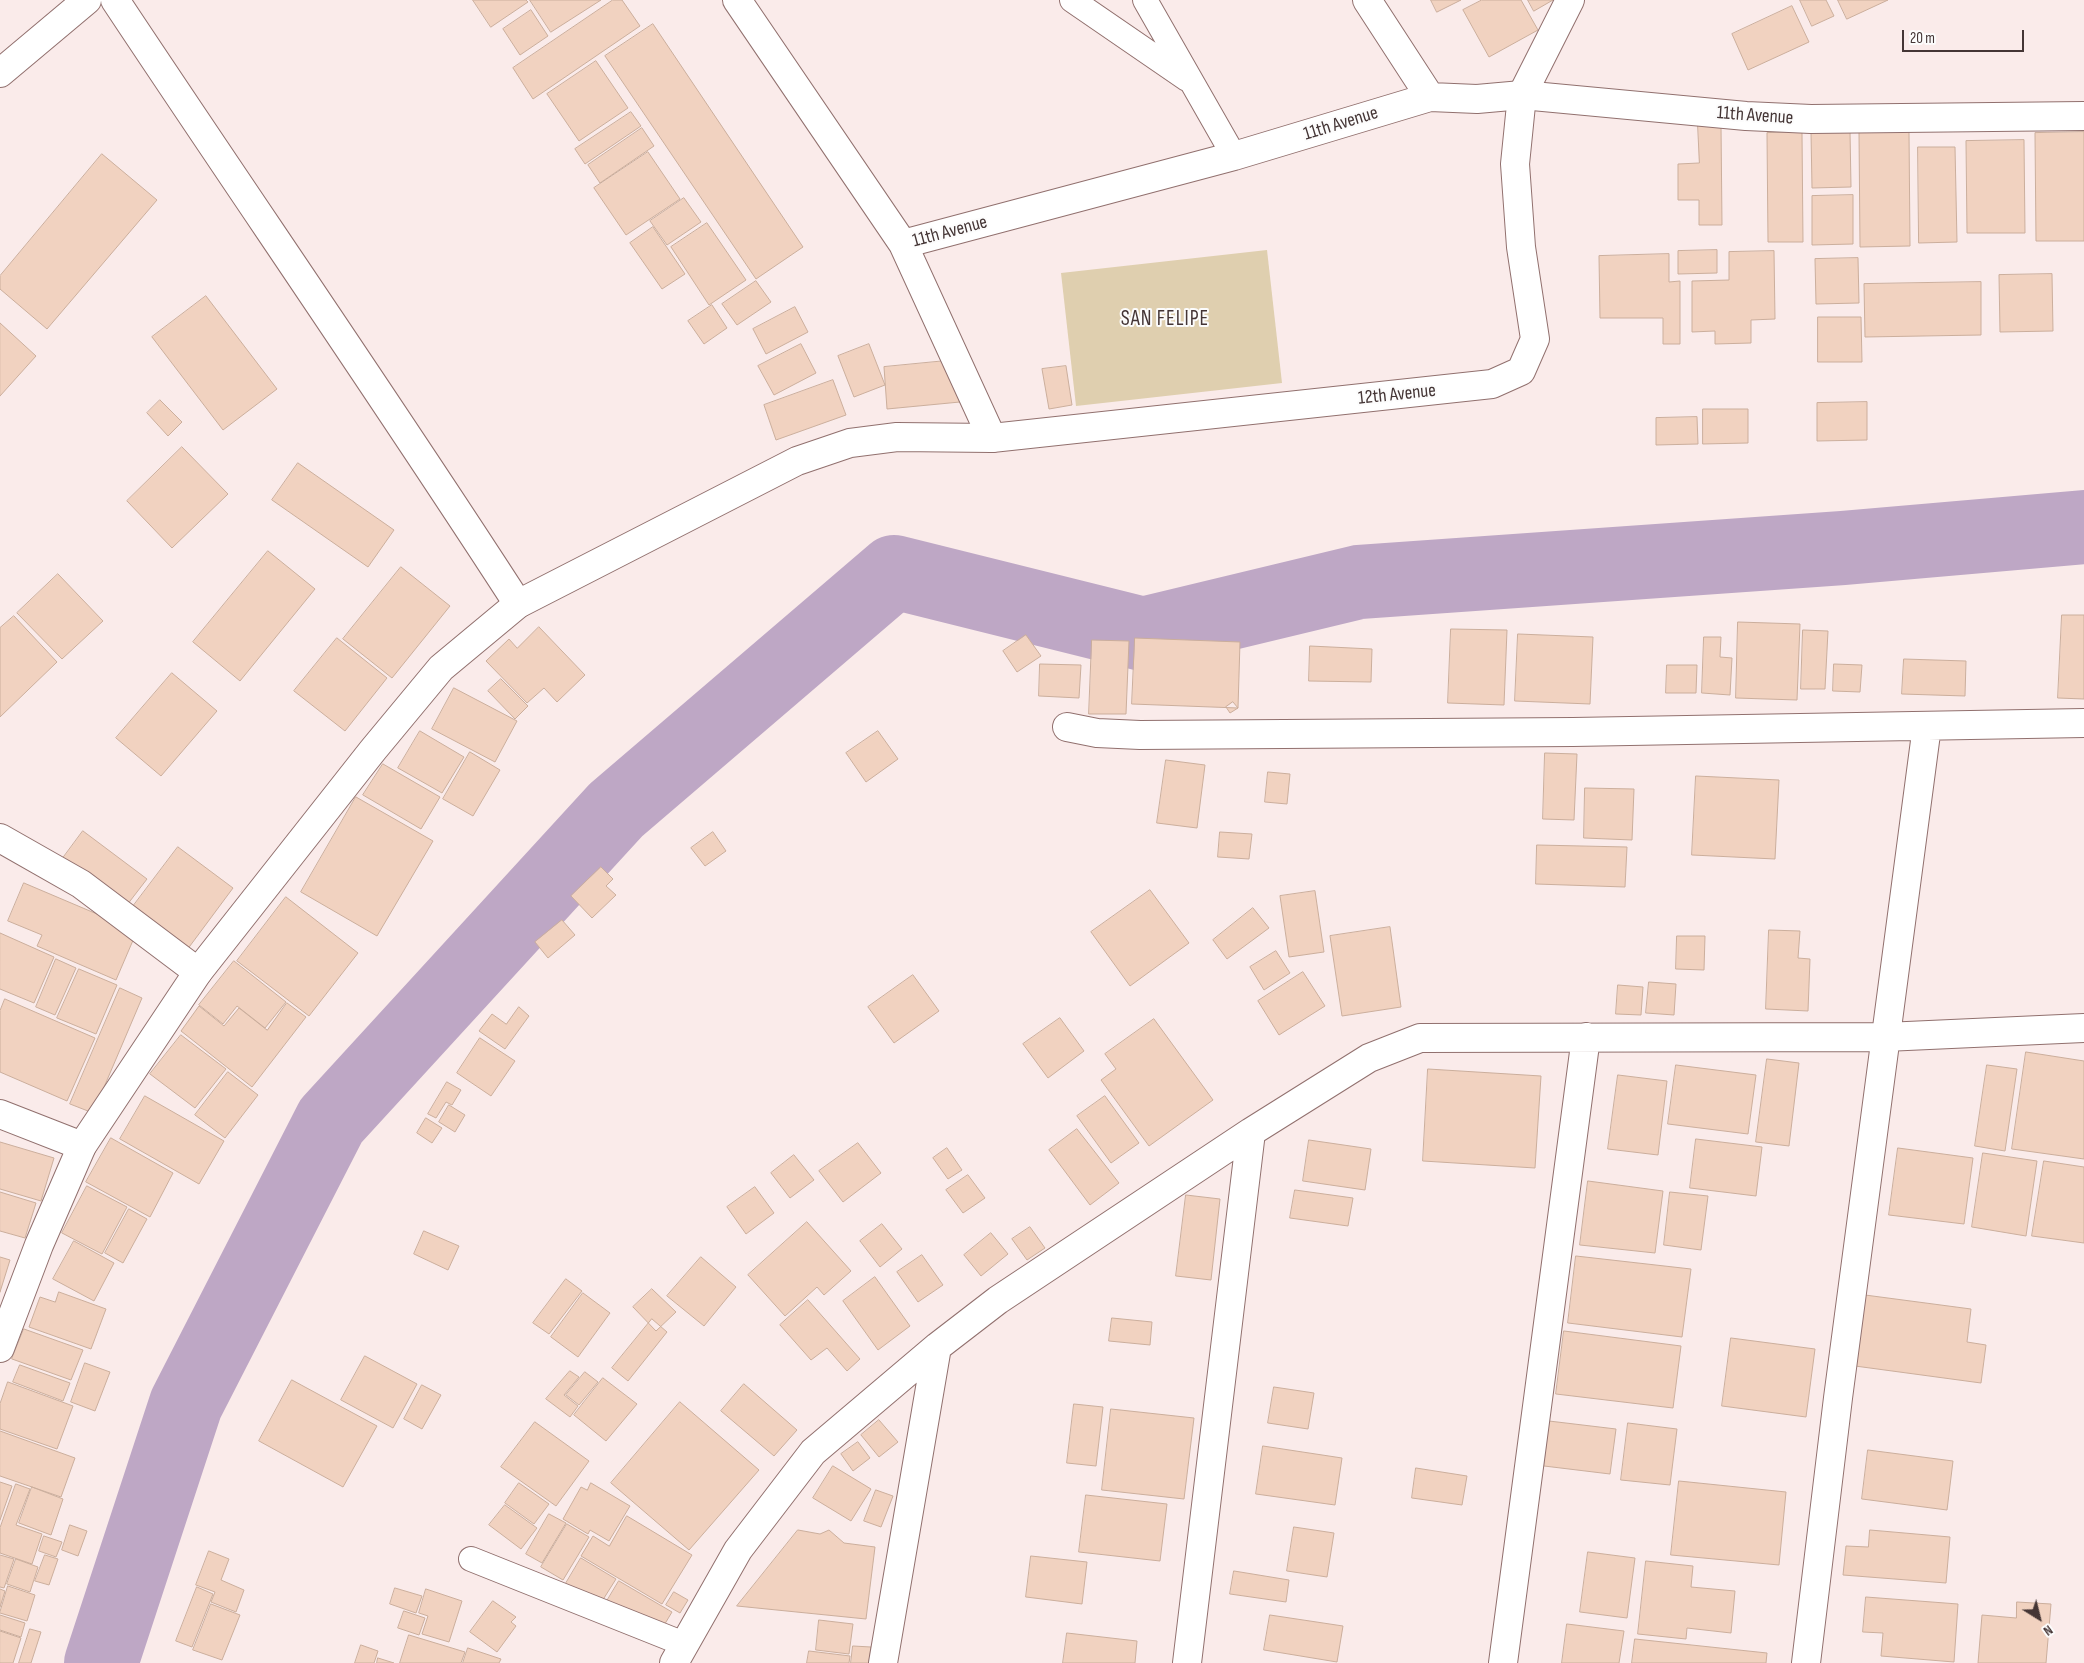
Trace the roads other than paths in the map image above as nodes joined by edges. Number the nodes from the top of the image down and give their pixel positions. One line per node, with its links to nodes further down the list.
1 (87, 0): 8 (street)
2 (115, 0): 16 (street)
3 (737, 0): 14 (street, 11th Avenue)
4 (1072, 0): 9 (lane)
5 (1145, 0): 9 (lane)
6 (1367, 0): 11 (street)
7 (1570, 0): 10 (street)
8 (0, 73)
9 (1192, 83): 13 (lane)
10 (1522, 94): 11 (street, 11th Avenue); 12 (street, 11th Avenue); 15 (street, 12th Avenue)
11 (1430, 97): 13 (street, 11th Avenue)
12 (2084, 116)
13 (1234, 156): 14 (street, 11th Avenue)
14 (903, 244): 15 (street)
15 (992, 438): 16 (street, 12th Avenue)
16 (524, 601): 21 (street, 12th Avenue)
17 (2084, 723): 18 (street)
18 (1927, 726): 19 (street); 24 (street)
19 (1067, 727)
20 (0, 838): 21 (street)
21 (198, 972): 27 (street, 12th Avenue)
22 (2084, 1028): 24 (street)
23 (1586, 1037): 24 (street); 26 (street); 34 (street)
24 (1885, 1037): 35 (street)
25 (0, 1114): 27 (street)
26 (1251, 1132): 28 (street); 33 (street)
27 (82, 1146): 29 (street, 12th Avenue)
28 (936, 1347): 31 (street); 32 (street)
29 (0, 1348)
30 (470, 1560): 31 (lane)
31 (679, 1653)
32 (883, 1663)
33 (1187, 1663)
34 (1503, 1663)
35 (1806, 1663)

